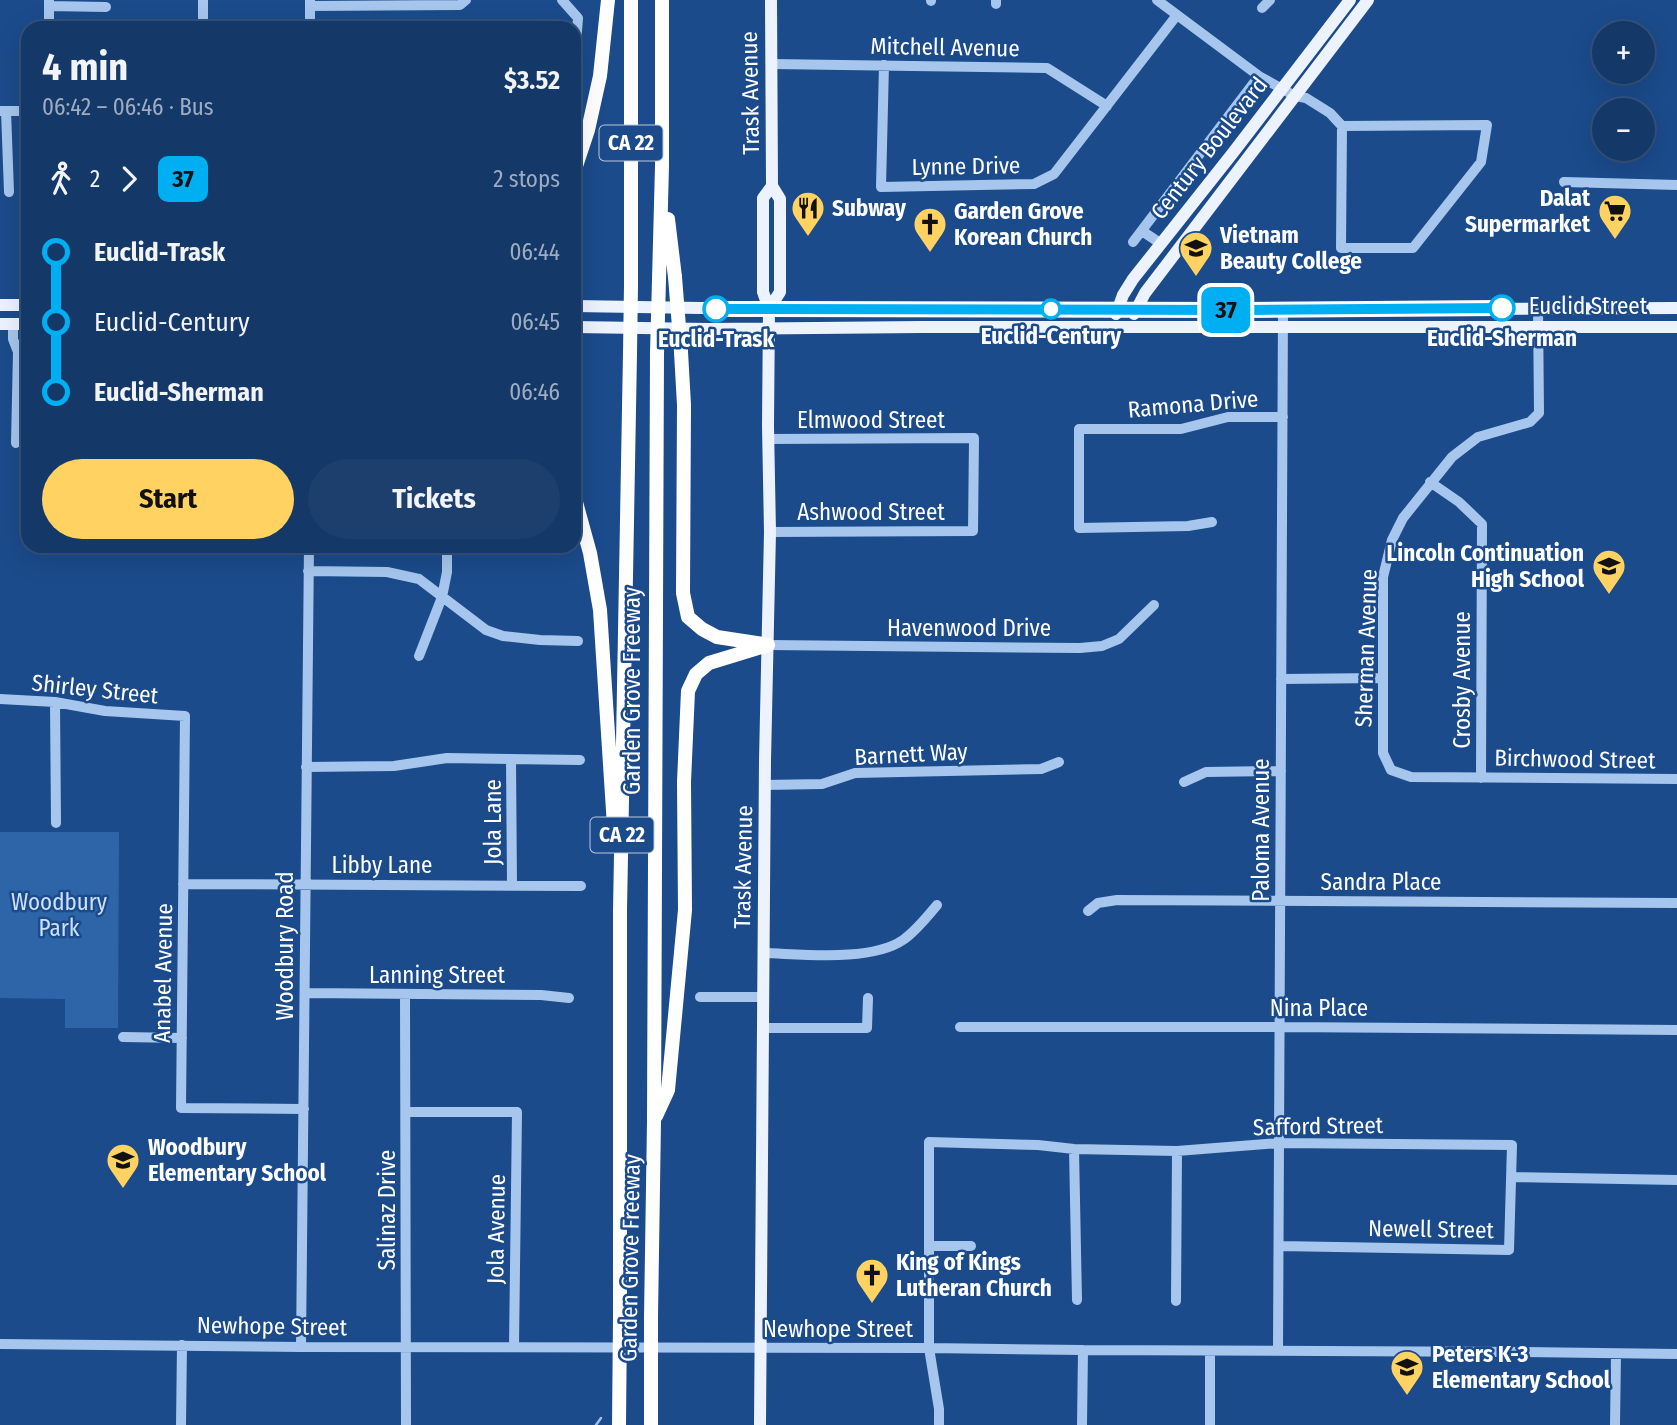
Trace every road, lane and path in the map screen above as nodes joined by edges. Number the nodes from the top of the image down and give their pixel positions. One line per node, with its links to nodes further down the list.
1 (203, 0): 18 (street)
2 (466, 0): 13 (street)
3 (562, 0): 20 (street)
4 (608, 0): 30 (highway)
5 (631, 0): 96 (highway, Garden Grove Freeway / CA 22, bridge)
6 (662, 0): 32 (highway, Garden Grove Freeway / CA 22)
7 (771, 0): 21 (main road, Trask Avenue)
8 (1157, 0): 16 (street)
9 (1270, 0): 15 (street)
10 (1350, 0): 24 (main road, Century Boulevard)
11 (1368, 0): 25 (main road, Century Boulevard)
12 (49, 3): 14 (street); 17 (street)
13 (310, 3): 19 (street)
14 (106, 7)
15 (1262, 8)
16 (1177, 15): 23 (street); 26 (street, Lynne Drive)
17 (49, 21)
18 (203, 21)
19 (310, 21)
20 (579, 21)
21 (771, 64): 22 (street, Mitchell Avenue); 45 (main road, Trask Avenue)
22 (884, 65): 26 (street, Mitchell Avenue); 26 (street, Lynne Drive)
23 (1259, 76): 24 (street); 37 (street)
24 (1281, 90): 25 (street); 31 (main road, Century Boulevard)
25 (1295, 96): 29 (street); 33 (main road, Century Boulevard)
26 (1107, 106)
27 (3, 111): 28 (street); 36 (street)
28 (21, 111)
29 (1342, 126): 29 (street)
30 (581, 151)
31 (1232, 154): 33 (main road); 39 (main road, Century Boulevard)
32 (662, 166): 71 (highway, bridge); 113 (highway, Garden Grove Freeway / CA 22, bridge)
33 (1241, 167): 48 (main road, Century Boulevard)
34 (1564, 183): 35 (street)
35 (1677, 185)
36 (9, 192)
37 (1142, 231): 38 (street); 39 (street)
38 (1133, 243)
39 (1160, 243): 47 (main road, Century Boulevard)
40 (0, 305): 41 (main road)
41 (21, 305)
42 (581, 306): 45 (main road, Euclid Street)
43 (1538, 307): 44 (main road, Euclid Street); 46 (main road, Euclid Street); 55 (street, Sherman Avenue)
44 (1677, 307)
45 (769, 309): 47 (main road, Euclid Street); 56 (main road, Trask Avenue)
46 (1283, 309): 48 (main road, Euclid Street); 51 (street, Paloma Avenue)
47 (1117, 310): 48 (main road, Euclid Street); 53 (main road, Century Boulevard)
48 (1135, 310): 54 (main road, Century Boulevard)
49 (6, 324): 59 (street)
50 (581, 327): 56 (main road, Euclid Street)
51 (1283, 327): 54 (main road, Euclid Street); 55 (main road, Euclid Street); 57 (street, Paloma Avenue)
52 (1677, 327): 55 (main road, Euclid Street)
53 (1115, 328): 54 (main road, Euclid Street); 56 (main road, Euclid Street)
54 (1131, 328)
55 (1538, 328): 60 (street, Sherman Avenue)
56 (769, 329): 58 (main road, Trask Avenue)
57 (1283, 417): 62 (street, Ramona Drive); 74 (street, Paloma Avenue)
58 (768, 439): 63 (street, Elmwood Street); 64 (main road, Trask Avenue)
59 (16, 443)
60 (1430, 482): 73 (street, Sherman Avenue); 84 (street, Crosby Avenue)
61 (581, 520): 96 (highway)
62 (1212, 522)
63 (973, 531): 64 (street, Ashwood Street)
64 (769, 532): 71 (main road, Trask Avenue)
65 (309, 553): 67 (street, Woodbury Road)
66 (447, 553): 68 (street)
67 (308, 571): 68 (street); 81 (street, Woodbury Road)
68 (442, 597): 70 (street); 72 (street)
69 (1154, 605): 71 (street, Havenwood Drive)
70 (578, 641)
71 (768, 645): 87 (main road, Trask Avenue); 113 (highway)
72 (419, 656)
73 (1382, 678): 74 (street); 82 (street, Sherman Avenue)
74 (1281, 679): 83 (street, Paloma Avenue)
75 (0, 699): 76 (street, Shirley Street)
76 (55, 702): 77 (street, Shirley Street); 88 (street)
77 (185, 716): 89 (street, Anabel Avenue)
78 (511, 759): 79 (street); 81 (street); 91 (street, Jola Lane)
79 (580, 760)
80 (1059, 762): 87 (street, Barnett Way)
81 (306, 767): 90 (street, Woodbury Road)
82 (1391, 770): 84 (street, Birchwood Street)
83 (1281, 771): 86 (street); 93 (street, Paloma Avenue)
84 (1481, 778): 85 (street, Birchwood Street)
85 (1677, 779)
86 (1184, 782)
87 (765, 785): 98 (main road, Trask Avenue)
88 (55, 823)
89 (183, 884): 90 (street, Libby Lane); 110 (street, Anabel Avenue)
90 (305, 884): 91 (street, Libby Lane); 99 (street, Woodbury Road)
91 (512, 885): 92 (street, Libby Lane)
92 (581, 886)
93 (1280, 900): 94 (street, Sandra Place); 97 (street, Sandra Place); 106 (street, Paloma Avenue)
94 (1677, 903)
95 (937, 905): 98 (street)
96 (620, 911): 138 (highway, Garden Grove Freeway / CA 22, bridge)
97 (1088, 911)
98 (764, 953): 103 (main road, Trask Avenue)
99 (305, 993): 100 (street, Lanning Street); 111 (street, Woodbury Road)
100 (405, 995): 102 (street, Lanning Street); 112 (street, Salinaz Drive)
101 (699, 997): 103 (street)
102 (569, 998)
103 (764, 998): 107 (main road, Trask Avenue)
104 (867, 998): 107 (street)
105 (960, 1027): 106 (street, Nina Place)
106 (1280, 1027): 108 (street, Nina Place); 114 (street, Paloma Avenue)
107 (763, 1028): 129 (main road, Trask Avenue)
108 (1677, 1030)
109 (123, 1037): 110 (street)
110 (182, 1038): 111 (street, Anabel Avenue)
111 (304, 1109): 128 (street, Woodbury Road)
112 (406, 1112): 126 (street, Salinaz Drive); 127 (street, Jola Avenue)
113 (654, 1121): 139 (highway, Garden Grove Freeway / CA 22, bridge)
114 (1279, 1143): 116 (street, Safford Street); 117 (street, Safford Street); 121 (street, Paloma Avenue)
115 (1074, 1149): 116 (street, Safford Street); 119 (street, Safford Street); 122 (street)
116 (1177, 1151): 123 (street)
117 (1512, 1177): 118 (street); 121 (street, Newell Street)
118 (1677, 1180)
119 (929, 1246): 120 (street); 130 (street)
120 (971, 1246)
121 (1279, 1246): 133 (street, Paloma Avenue)
122 (1077, 1300)
123 (1176, 1301)
124 (0, 1344): 125 (street, Newhope Street)
125 (182, 1345): 128 (street, Newhope Street); 136 (street)
126 (406, 1346): 127 (street, Newhope Street); 128 (street, Newhope Street); 137 (street, Salinaz Drive)
127 (513, 1346): 129 (street, Newhope Street)
128 (301, 1347)
129 (761, 1348): 130 (street, Newhope Street); 140 (main road, Trask Avenue)
130 (929, 1348): 131 (street, Newhope Street); 141 (street)
131 (1083, 1350): 132 (street, Newhope Street); 142 (street)
132 (1210, 1351): 133 (street, Newhope Street); 143 (street)
133 (1278, 1351): 134 (street, Newhope Street)
134 (1616, 1354): 135 (street, Newhope Street); 144 (street)
135 (1677, 1354)
136 (181, 1425)
137 (406, 1425)
138 (619, 1425)
139 (651, 1425)
140 (760, 1425)
141 (939, 1425)
142 (1082, 1425)
143 (1210, 1425)
144 (1615, 1425)

